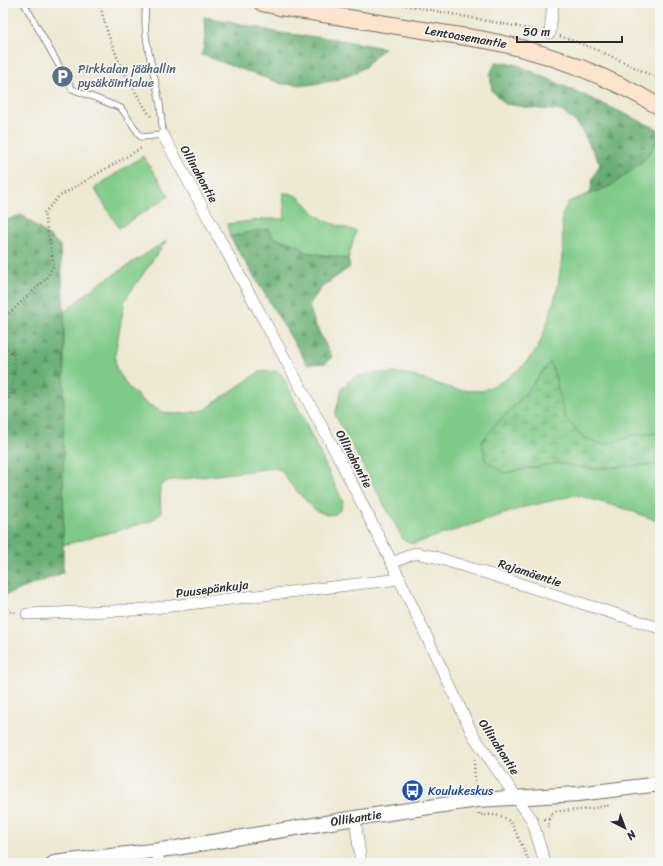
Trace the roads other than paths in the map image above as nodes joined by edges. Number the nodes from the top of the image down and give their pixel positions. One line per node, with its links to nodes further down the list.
1 (24, 3): 7 (lane)
2 (146, 3): 7 (lane)
3 (262, 3): 6 (main road, Lentoasemantie)
4 (553, 3): 5 (street)
5 (550, 33)
6 (660, 107)
7 (163, 135): 8 (street, Ollinahontie)
8 (392, 563): 9 (street, Ollinahontie); 11 (street, Rajamäentie)
9 (400, 579): 10 (street, Puusepänkuja); 13 (street, Ollinahontie)
10 (27, 614)
11 (660, 628)
12 (660, 784): 13 (street, Ollikantie)
13 (516, 797): 14 (street, Ollikantie); 18 (street, Ollinahontie)
14 (355, 818): 15 (street, Ollikantie); 17 (street)
15 (158, 857): 16 (street, Ollikantie)
16 (54, 863)
17 (361, 863)
18 (545, 863)

